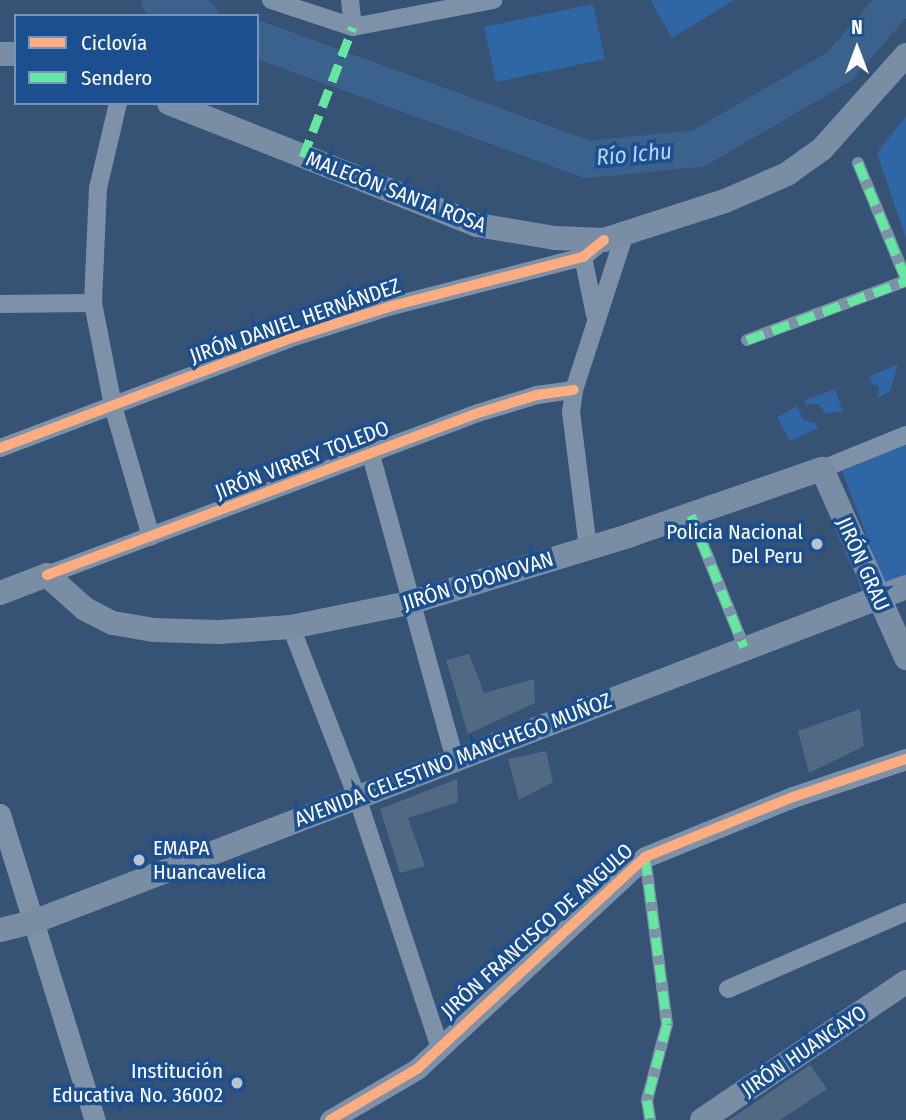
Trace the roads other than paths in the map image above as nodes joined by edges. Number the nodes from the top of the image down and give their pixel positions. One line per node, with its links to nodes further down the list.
1 (271, 0): 4 (street)
2 (350, 0): 4 (street)
3 (493, 0): 4 (street)
4 (353, 27)
5 (906, 55): 9 (main road, MALECÓN SANTA ROSA)
6 (118, 105): 12 (street)
7 (174, 105): 9 (main road, MALECÓN SANTA ROSA)
8 (858, 163): 11 (street)
9 (614, 238): 10 (street, JIRÓN DANIEL HERNÁNDEZ); 14 (street)
10 (583, 257): 14 (street); 17 (street, JIRÓN DANIEL HERNÁNDEZ)
11 (906, 280): 15 (street)
12 (93, 303): 13 (street); 17 (street)
13 (0, 304)
14 (595, 324): 16 (street)
15 (747, 340)
16 (574, 390): 20 (street, JIRÓN VIRREY TOLEDO); 24 (street)
17 (113, 406): 19 (street, JIRÓN DANIEL HERNÁNDEZ); 23 (street)
18 (906, 435): 21 (street, JIRÓN O'DONOVAN)
19 (0, 447)
20 (371, 454): 23 (street, JIRÓN VIRREY TOLEDO); 29 (street)
21 (822, 469): 22 (main road, JIRÓN O'DONOVAN); 28 (main road, JIRÓN GRAU)
22 (691, 515): 24 (main road, JIRÓN O'DONOVAN); 31 (street)
23 (151, 537): 25 (street, JIRÓN VIRREY TOLEDO)
24 (588, 548): 29 (main road, JIRÓN O'DONOVAN)
25 (47, 575): 27 (main road, JIRÓN VIRREY TOLEDO); 30 (main road, JIRÓN O'DONOVAN)
26 (906, 587): 28 (main road, AVENIDA CELESTINO MANCHEGO MUÑOZ)
27 (0, 593)
28 (878, 597): 31 (main road, AVENIDA CELESTINO MANCHEGO MUÑOZ); 32 (main road, JIRÓN GRAU)
29 (409, 603): 30 (main road, JIRÓN O'DONOVAN); 34 (street)
30 (291, 627): 35 (street)
31 (744, 647): 34 (main road, AVENIDA CELESTINO MANCHEGO MUÑOZ)
32 (906, 658)
33 (906, 759): 37 (street, JIRÓN FRANCISCO DE ANGULO)
34 (455, 760): 35 (main road, AVENIDA CELESTINO MANCHEGO MUÑOZ)
35 (357, 797): 39 (main road, AVENIDA CELESTINO MANCHEGO MUÑOZ); 43 (street)
36 (0, 814): 39 (street)
37 (645, 857): 43 (street, JIRÓN FRANCISCO DE ANGULO); 46 (street)
38 (906, 912): 42 (street)
39 (33, 922): 40 (main road, AVENIDA CELESTINO MANCHEGO MUÑOZ); 44 (street)
40 (0, 930)
41 (906, 982): 47 (main road, JIRÓN HUANCAYO)
42 (728, 989)
43 (439, 1045): 45 (street, JIRÓN FRANCISCO DE ANGULO)
44 (95, 1120)
45 (330, 1120)
46 (650, 1120)
47 (702, 1120)

